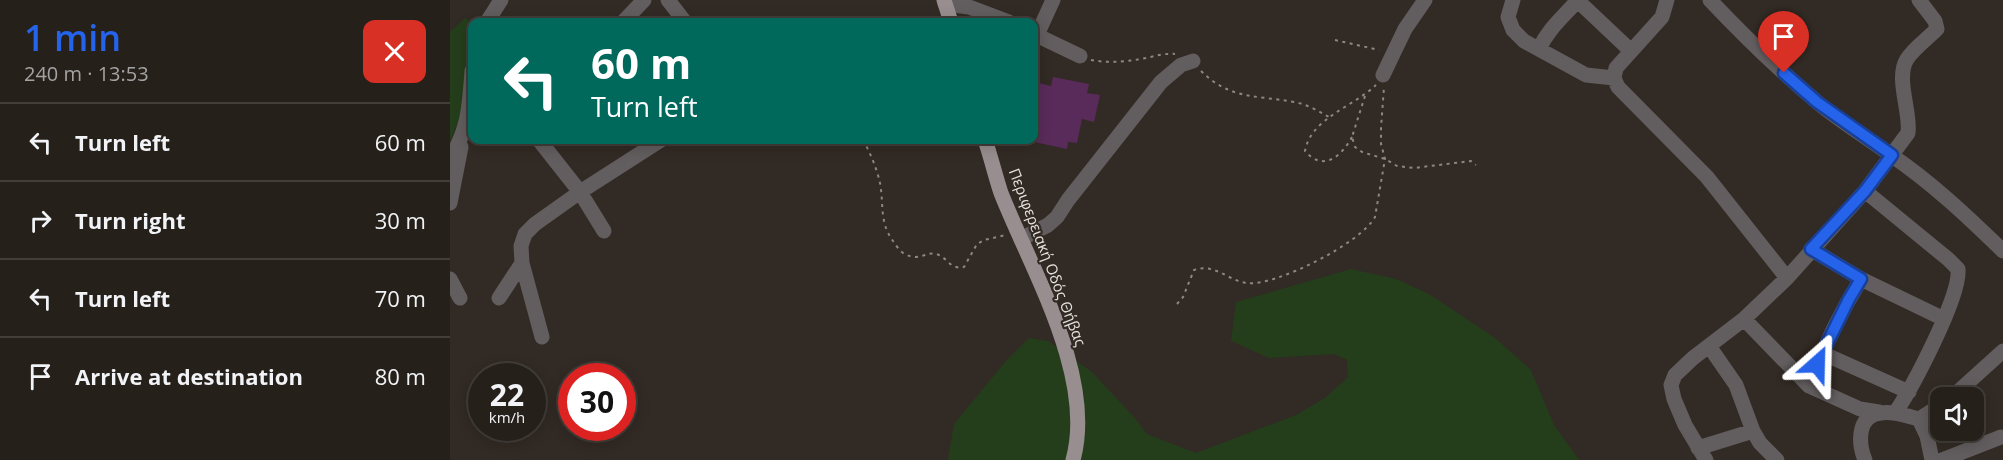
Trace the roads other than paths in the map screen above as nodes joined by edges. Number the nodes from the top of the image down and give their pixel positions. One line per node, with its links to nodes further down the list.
1 (501, 0): 12 (street)
2 (644, 0): 13 (street)
3 (668, 0): 14 (street)
4 (1053, 0): 17 (street)
5 (1425, 0): 23 (street)
6 (1513, 0): 19 (street)
7 (1578, 0): 19 (street); 20 (street)
8 (1667, 0): 20 (street)
9 (1710, 0): 30 (street)
10 (1919, 0): 30 (street)
11 (944, 2): 15 (main road); 16 (street)
12 (490, 18)
13 (627, 18)
14 (682, 18)
15 (950, 18)
16 (998, 18)
17 (1038, 29)
18 (1038, 36): 21 (street)
19 (1539, 49): 24 (street)
20 (1631, 51): 24 (street)
21 (1080, 56)
22 (1193, 62): 36 (street)
23 (1383, 75)
24 (1614, 78): 40 (street)
25 (468, 122): 26 (street)
26 (462, 138): 31 (street); 34 (street)
27 (543, 144): 33 (street)
28 (655, 144): 33 (street)
29 (986, 144): 36 (main road, Περιφερειακή Οδός Θήβας)
30 (1892, 155): 32 (street); 38 (street)
31 (450, 160)
32 (1865, 191): 37 (street); 46 (street)
33 (580, 192): 35 (street); 39 (street)
34 (450, 203)
35 (604, 231)
36 (1019, 235): 62 (main road, Περιφερειακή Οδός Θήβας)
37 (1811, 249): 40 (street); 42 (street)
38 (2003, 250)
39 (522, 263): 44 (street); 47 (street)
40 (1787, 278): 45 (street)
41 (450, 279): 43 (street)
42 (1861, 279): 46 (street); 49 (street)
43 (460, 298)
44 (499, 298)
45 (1744, 319): 48 (street); 52 (street)
46 (1944, 319): 54 (street)
47 (542, 337)
48 (1709, 345): 59 (street); 61 (street)
49 (1822, 352): 52 (street); 54 (street)
50 (1999, 355): 51 (street); 53 (street)
51 (2003, 374)
52 (1809, 386): 55 (street)
53 (1963, 387)
54 (1909, 392): 57 (street)
55 (1879, 412): 57 (street); 64 (street)
56 (1930, 412): 58 (street)
57 (1895, 413): 58 (street)
58 (1919, 419): 65 (street)
59 (1753, 431): 61 (street); 63 (street)
60 (2001, 437): 66 (street)
61 (1702, 454)
62 (1073, 460)
63 (1777, 460)
64 (1865, 460)
65 (1932, 460)
66 (1942, 460)

